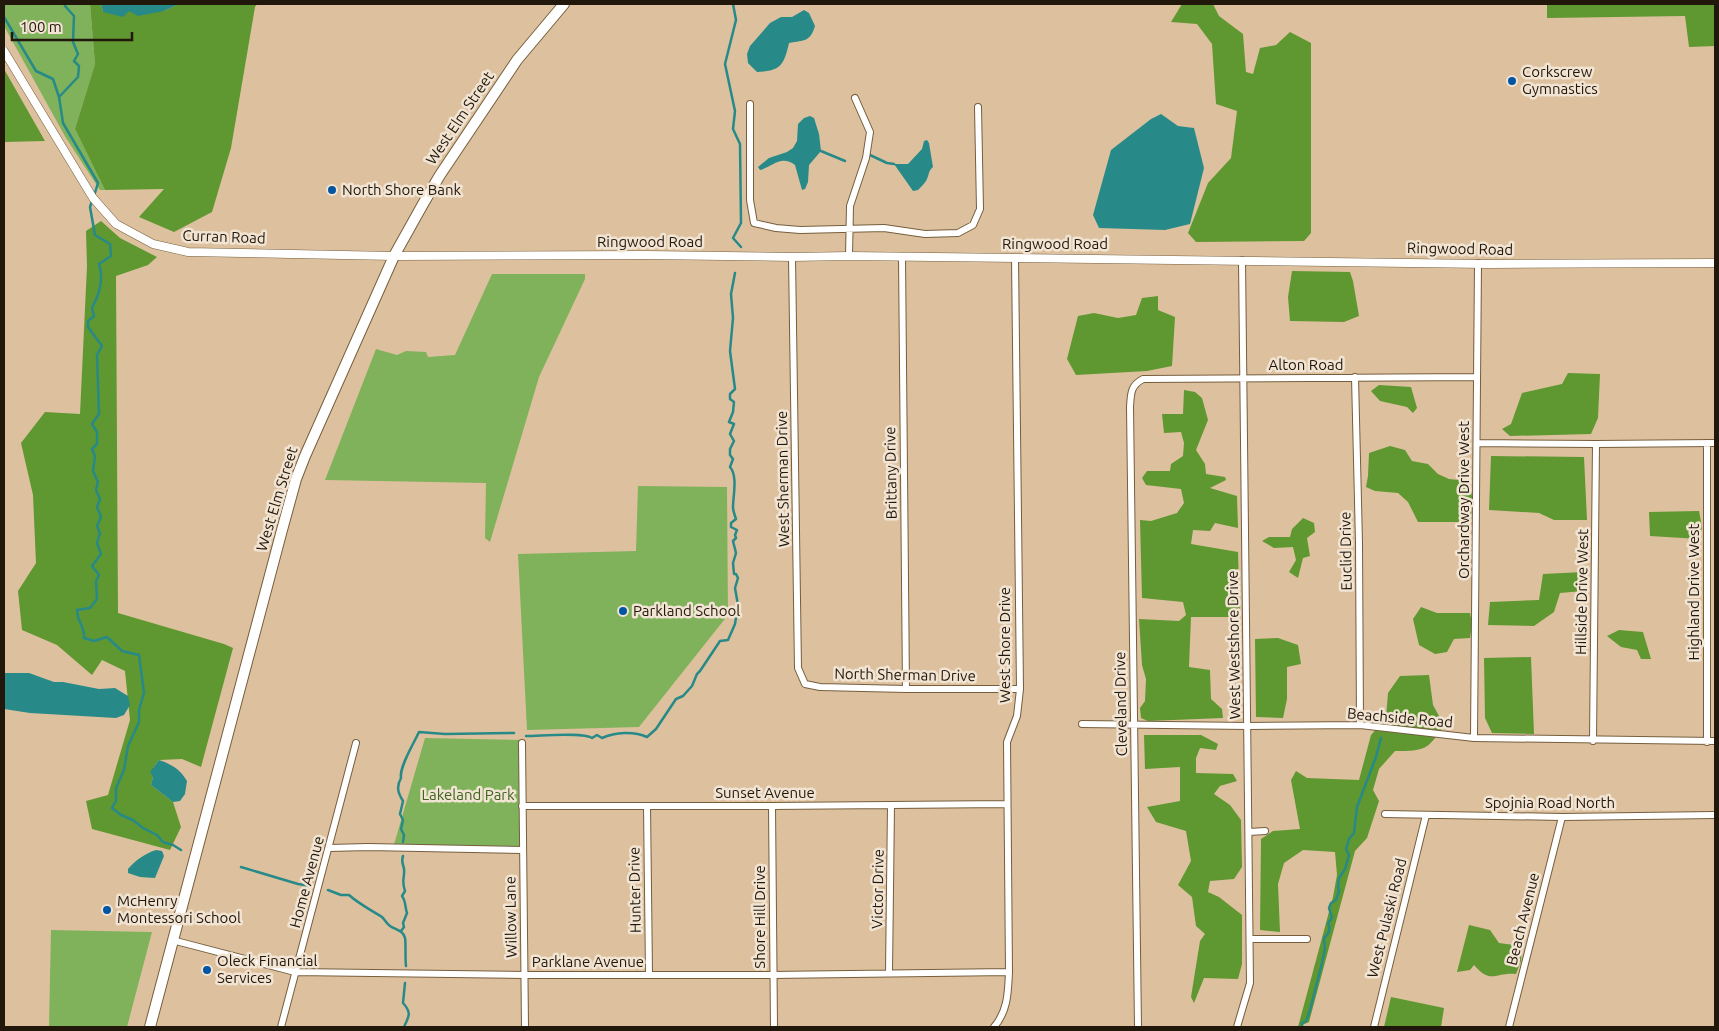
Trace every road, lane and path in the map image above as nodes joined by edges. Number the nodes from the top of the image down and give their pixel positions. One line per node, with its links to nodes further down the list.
1 (564, 4): 7 (main road, West Elm Street)
2 (4, 51): 7 (street, Curran Road)
3 (855, 98): 6 (street)
4 (750, 104): 6 (street)
5 (978, 107): 6 (street)
6 (849, 228): 8 (street)
7 (394, 256): 10 (street, Ringwood Road); 51 (main road, West Elm Street)
8 (849, 256): 9 (street, Ringwood Road); 10 (street, Ringwood Road)
9 (902, 256): 11 (street, Ringwood Road); 25 (street, Brittany Drive)
10 (792, 257): 23 (street, West Sherman Drive)
11 (1015, 258): 12 (street, Ringwood Road); 24 (street, West Shore Drive)
12 (1242, 260): 13 (street, Ringwood Road); 17 (street, West Westshore Drive)
13 (1478, 263): 14 (street, Ringwood Road); 16 (street, Orchardway Drive West)
14 (1715, 263)
15 (1355, 377): 16 (street, Alton Road); 17 (street, Alton Road); 28 (street, Euclid Drive)
16 (1477, 377): 19 (street, Orchardway Drive West)
17 (1243, 378): 18 (street, Alton Road); 29 (street, West Westshore Drive)
18 (1136, 382): 27 (street, Cleveland Drive)
19 (1477, 443): 22 (street); 30 (street, Orchardway Drive West)
20 (1707, 443): 21 (street); 22 (street); 32 (street, Highland Drive West)
21 (1715, 443)
22 (1596, 444): 31 (street, Hillside Drive West)
23 (820, 687): 25 (street, North Sherman Drive)
24 (1020, 688): 25 (street, North Sherman Drive); 36 (street, West Shore Drive)
25 (906, 689)
26 (1082, 724): 27 (street, Beachside Road)
27 (1134, 725): 29 (street, Beachside Road); 63 (street, Cleveland Drive)
28 (1360, 725): 29 (street, Beachside Road); 30 (street, Beachside Road)
29 (1248, 726): 46 (street, West Westshore Drive)
30 (1474, 738): 31 (street, Beachside Road)
31 (1592, 741): 32 (street, Beachside Road)
32 (1707, 742): 33 (street, Beachside Road)
33 (1715, 742)
34 (356, 743): 47 (street, Home Avenue)
35 (522, 744): 38 (street, Willow Lane)
36 (1007, 804): 37 (street, Sunset Avenue); 54 (street, West Shore Drive)
37 (892, 805): 40 (street, Sunset Avenue); 53 (street, Victor Drive)
38 (522, 806): 39 (street, Sunset Avenue); 48 (street, Willow Lane)
39 (647, 806): 40 (street, Sunset Avenue); 55 (street, Hunter Drive)
40 (772, 806): 57 (street, Shore Hill Drive)
41 (1385, 814): 42 (street, Spojnia Road North)
42 (1426, 815): 44 (street, Spojnia Road North); 65 (street, West Pulaski Road)
43 (1715, 815): 44 (street, Spojnia Road North)
44 (1562, 817): 66 (street, Beach Avenue)
45 (1265, 831): 46 (street)
46 (1249, 832): 49 (street, West Westshore Drive)
47 (329, 848): 48 (street); 52 (street, Home Avenue)
48 (523, 850): 56 (street, Willow Lane)
49 (1250, 939): 50 (street); 64 (street, West Westshore Drive)
50 (1307, 939)
51 (172, 940): 52 (street, Parklane Avenue); 58 (main road, West Elm Street)
52 (296, 972): 56 (street, Parklane Avenue); 59 (street, Home Avenue)
53 (890, 972): 54 (street, Parklane Avenue); 57 (street, Parklane Avenue)
54 (1009, 972): 62 (street, West Shore Drive)
55 (649, 974): 56 (street, Parklane Avenue); 57 (street, Parklane Avenue)
56 (525, 975): 60 (street, Willow Lane)
57 (772, 975): 61 (street, Shore Hill Drive)
58 (150, 1027)
59 (281, 1027)
60 (525, 1027)
61 (774, 1027)
62 (994, 1027)
63 (1138, 1027)
64 (1237, 1027)
65 (1374, 1027)
66 (1509, 1027)

